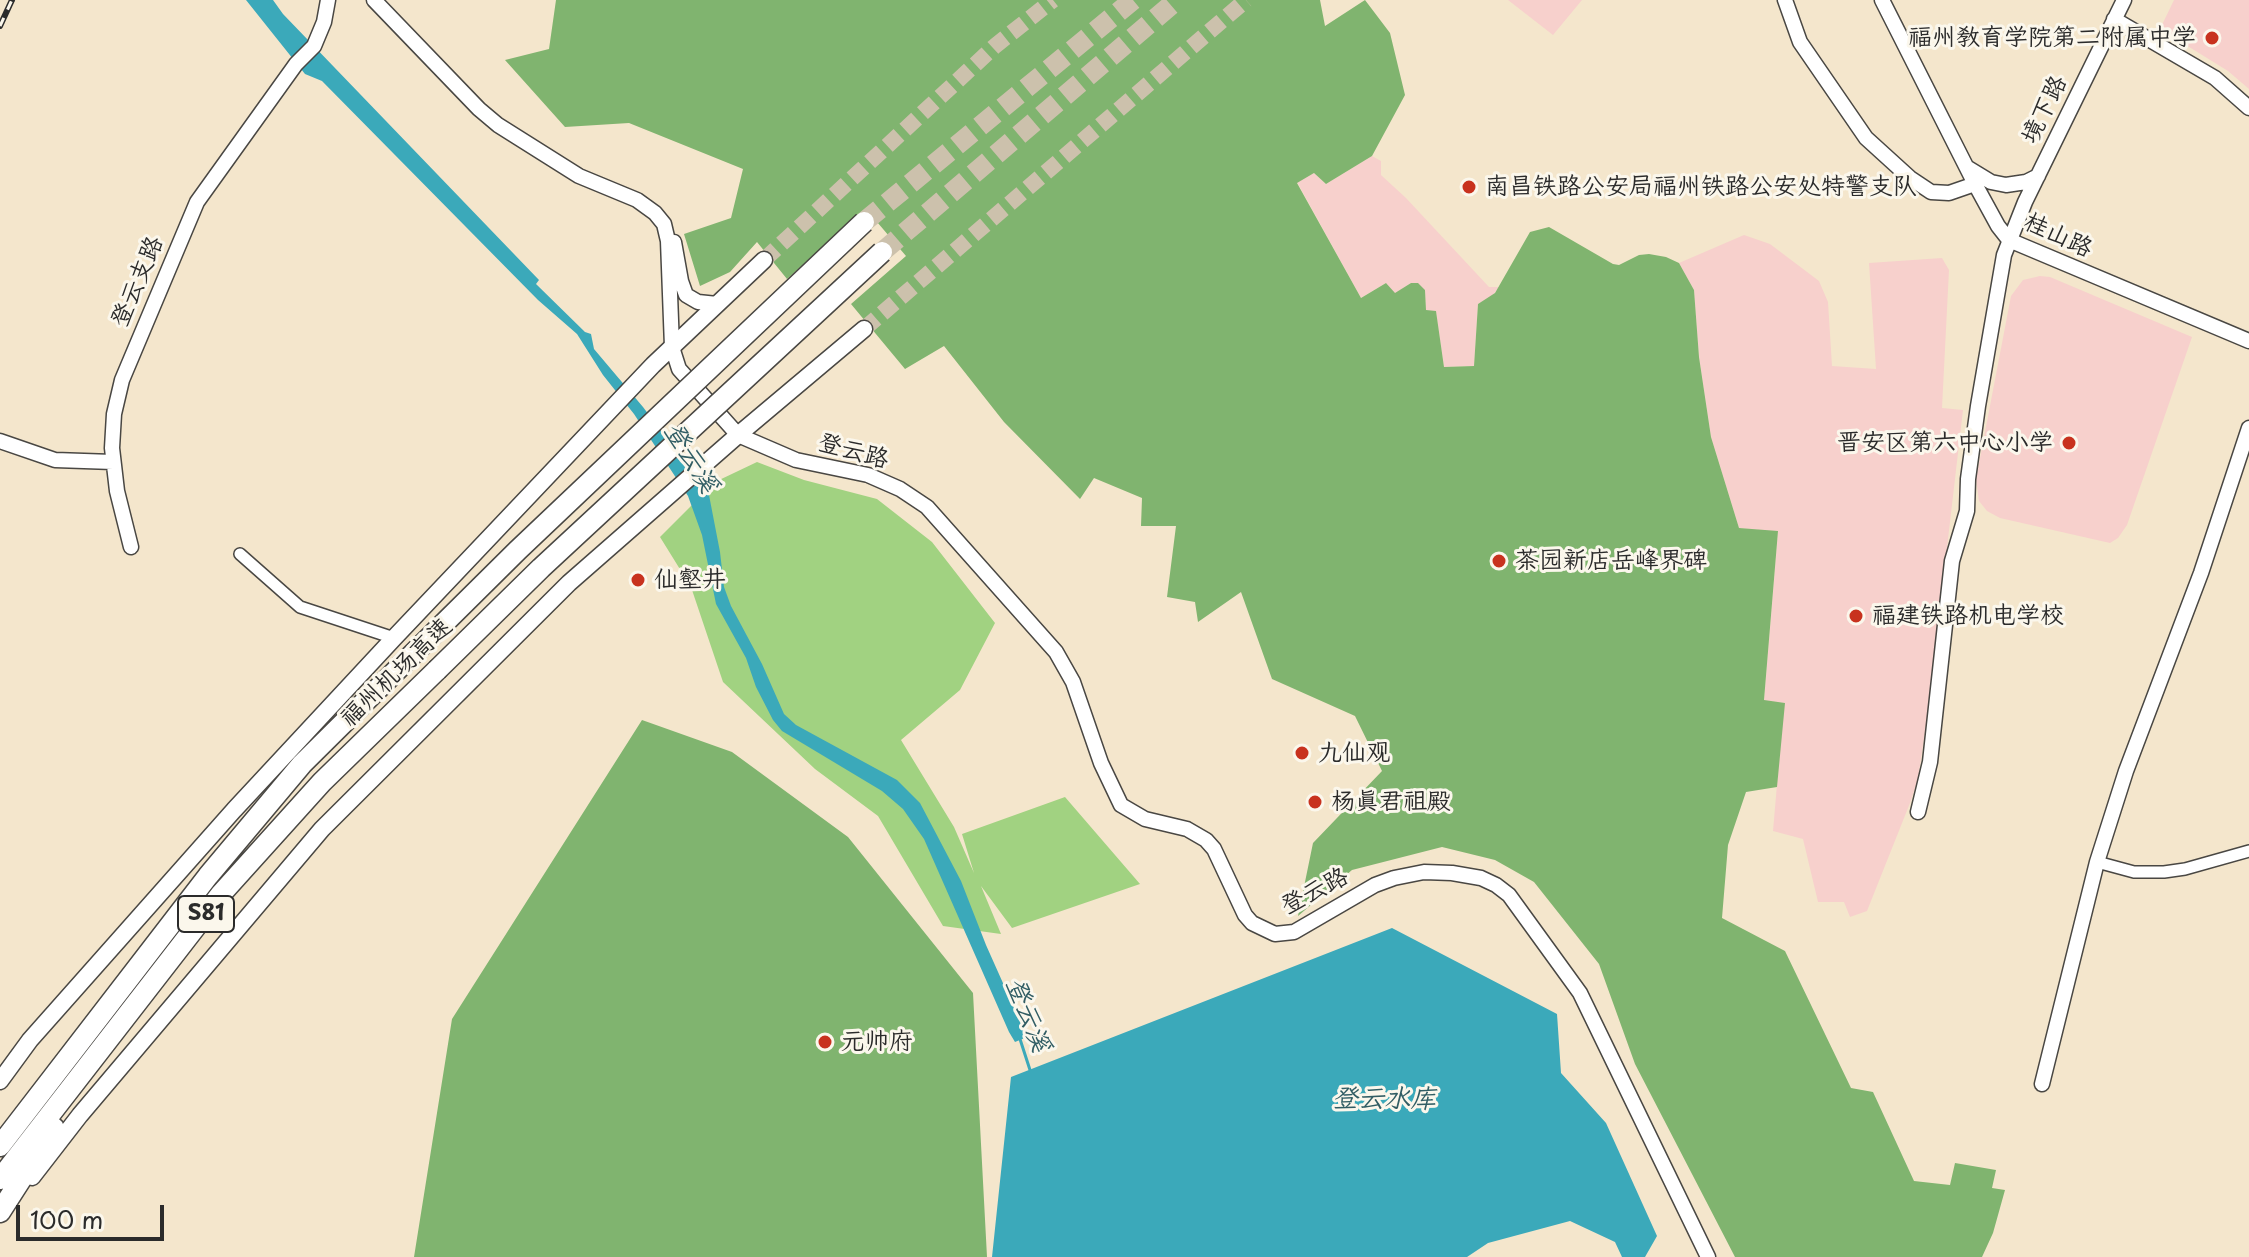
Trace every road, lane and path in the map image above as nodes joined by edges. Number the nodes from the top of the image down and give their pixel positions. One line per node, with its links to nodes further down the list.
1 (328, 0): 24 (street, 登云支路)
2 (374, 0): 12 (street)
3 (1785, 0): 10 (street)
4 (1882, 0): 8 (street, 桂山路)
5 (2124, 0): 6 (street, 境下路)
6 (2114, 19): 7 (street); 9 (street, 境下路)
7 (2249, 108)
8 (1967, 167): 9 (street); 10 (street, 桂山路)
9 (2038, 176): 14 (street, 境下路)
10 (1975, 184): 14 (street, 桂山路)
11 (864, 222): 31 (highway, 福州机场高速 / S81, bridge)
12 (664, 224): 13 (street); 20 (street, 登云路)
13 (672, 237): 17 (street); 20 (street)
14 (2009, 240): 19 (street, 桂山路); 28 (street, 境下路)
15 (882, 252): 32 (highway, 福州机场高速 / S81, bridge)
16 (764, 260): 17 (main road)
17 (717, 304): 20 (main road)
18 (864, 329): 22 (main road)
19 (2249, 341)
20 (672, 347): 22 (street, 登云路); 27 (main road)
21 (2249, 428): 30 (street)
22 (738, 435): 39 (main road); 40 (street, 登云路)
23 (0, 441): 24 (street)
24 (113, 462): 25 (street, 登云支路)
25 (131, 547)
26 (240, 554): 27 (street)
27 (394, 638): 33 (main road)
28 (1918, 812)
29 (2249, 851): 30 (street)
30 (2097, 862): 34 (street)
31 (87, 1033): 35 (highway); 36 (highway, 福州机场高速 / S81)
32 (106, 1045): 37 (highway, 福州机场高速 / S81); 38 (highway)
33 (0, 1081)
34 (2042, 1084)
35 (0, 1122)
36 (0, 1146)
37 (0, 1179)
38 (0, 1212)
39 (0, 1220)
40 (1708, 1257)

